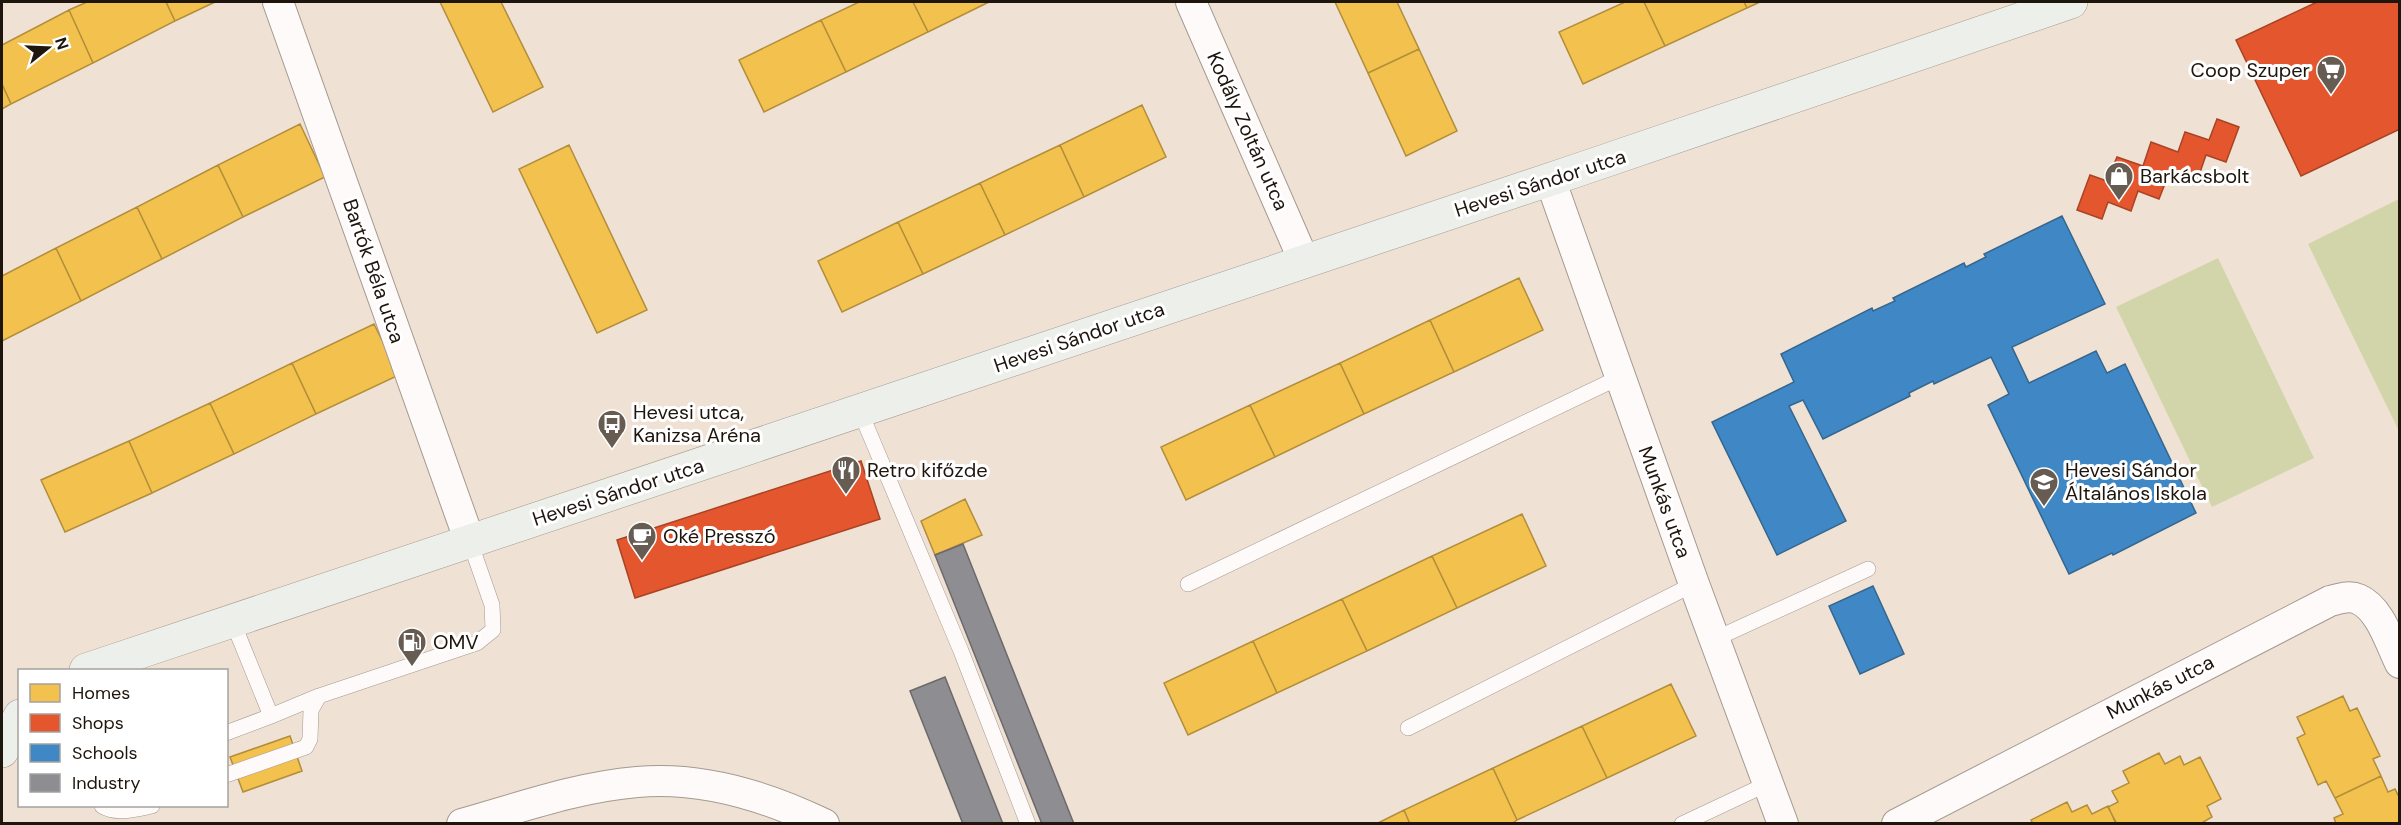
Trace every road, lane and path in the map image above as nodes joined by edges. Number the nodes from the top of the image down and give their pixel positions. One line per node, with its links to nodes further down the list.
1 (278, 2): 8 (street, Bartók Béla utca)
2 (1191, 2): 5 (street, Kodály Zoltán utca)
3 (2060, 3): 4 (main road, Hevesi Sándor utca)
4 (1550, 179): 5 (main road, Hevesi Sándor utca); 6 (street, Munkás utca)
5 (1304, 261): 7 (main road, Hevesi Sándor utca)
6 (1620, 377): 10 (lane); 11 (street, Munkás utca)
7 (860, 411): 8 (main road, Hevesi Sándor utca); 30 (lane)
8 (470, 542): 12 (main road, Hevesi Sándor utca); 16 (lane)
9 (1868, 569): 13 (lane)
10 (1188, 584)
11 (1694, 584): 13 (street, Munkás utca); 21 (lane)
12 (232, 620): 15 (main road, Hevesi Sándor utca); 18 (lane)
13 (1715, 639): 25 (street, Munkás utca)
14 (2400, 663): 33 (street, Munkás utca)
15 (89, 669)
16 (320, 696): 18 (lane); 24 (lane)
17 (18, 707): 19 (main road)
18 (271, 716): 22 (lane)
19 (2, 718)
20 (18, 720): 23 (main road)
21 (1408, 728)
22 (228, 732)
23 (2, 751)
24 (228, 775)
25 (1767, 784): 31 (lane); 32 (street, Munkás utca)
26 (106, 807): 27 (lane)
27 (148, 807)
28 (462, 824): 29 (street)
29 (824, 824)
30 (1028, 824)
31 (1682, 824)
32 (1783, 824)
33 (1897, 824)

